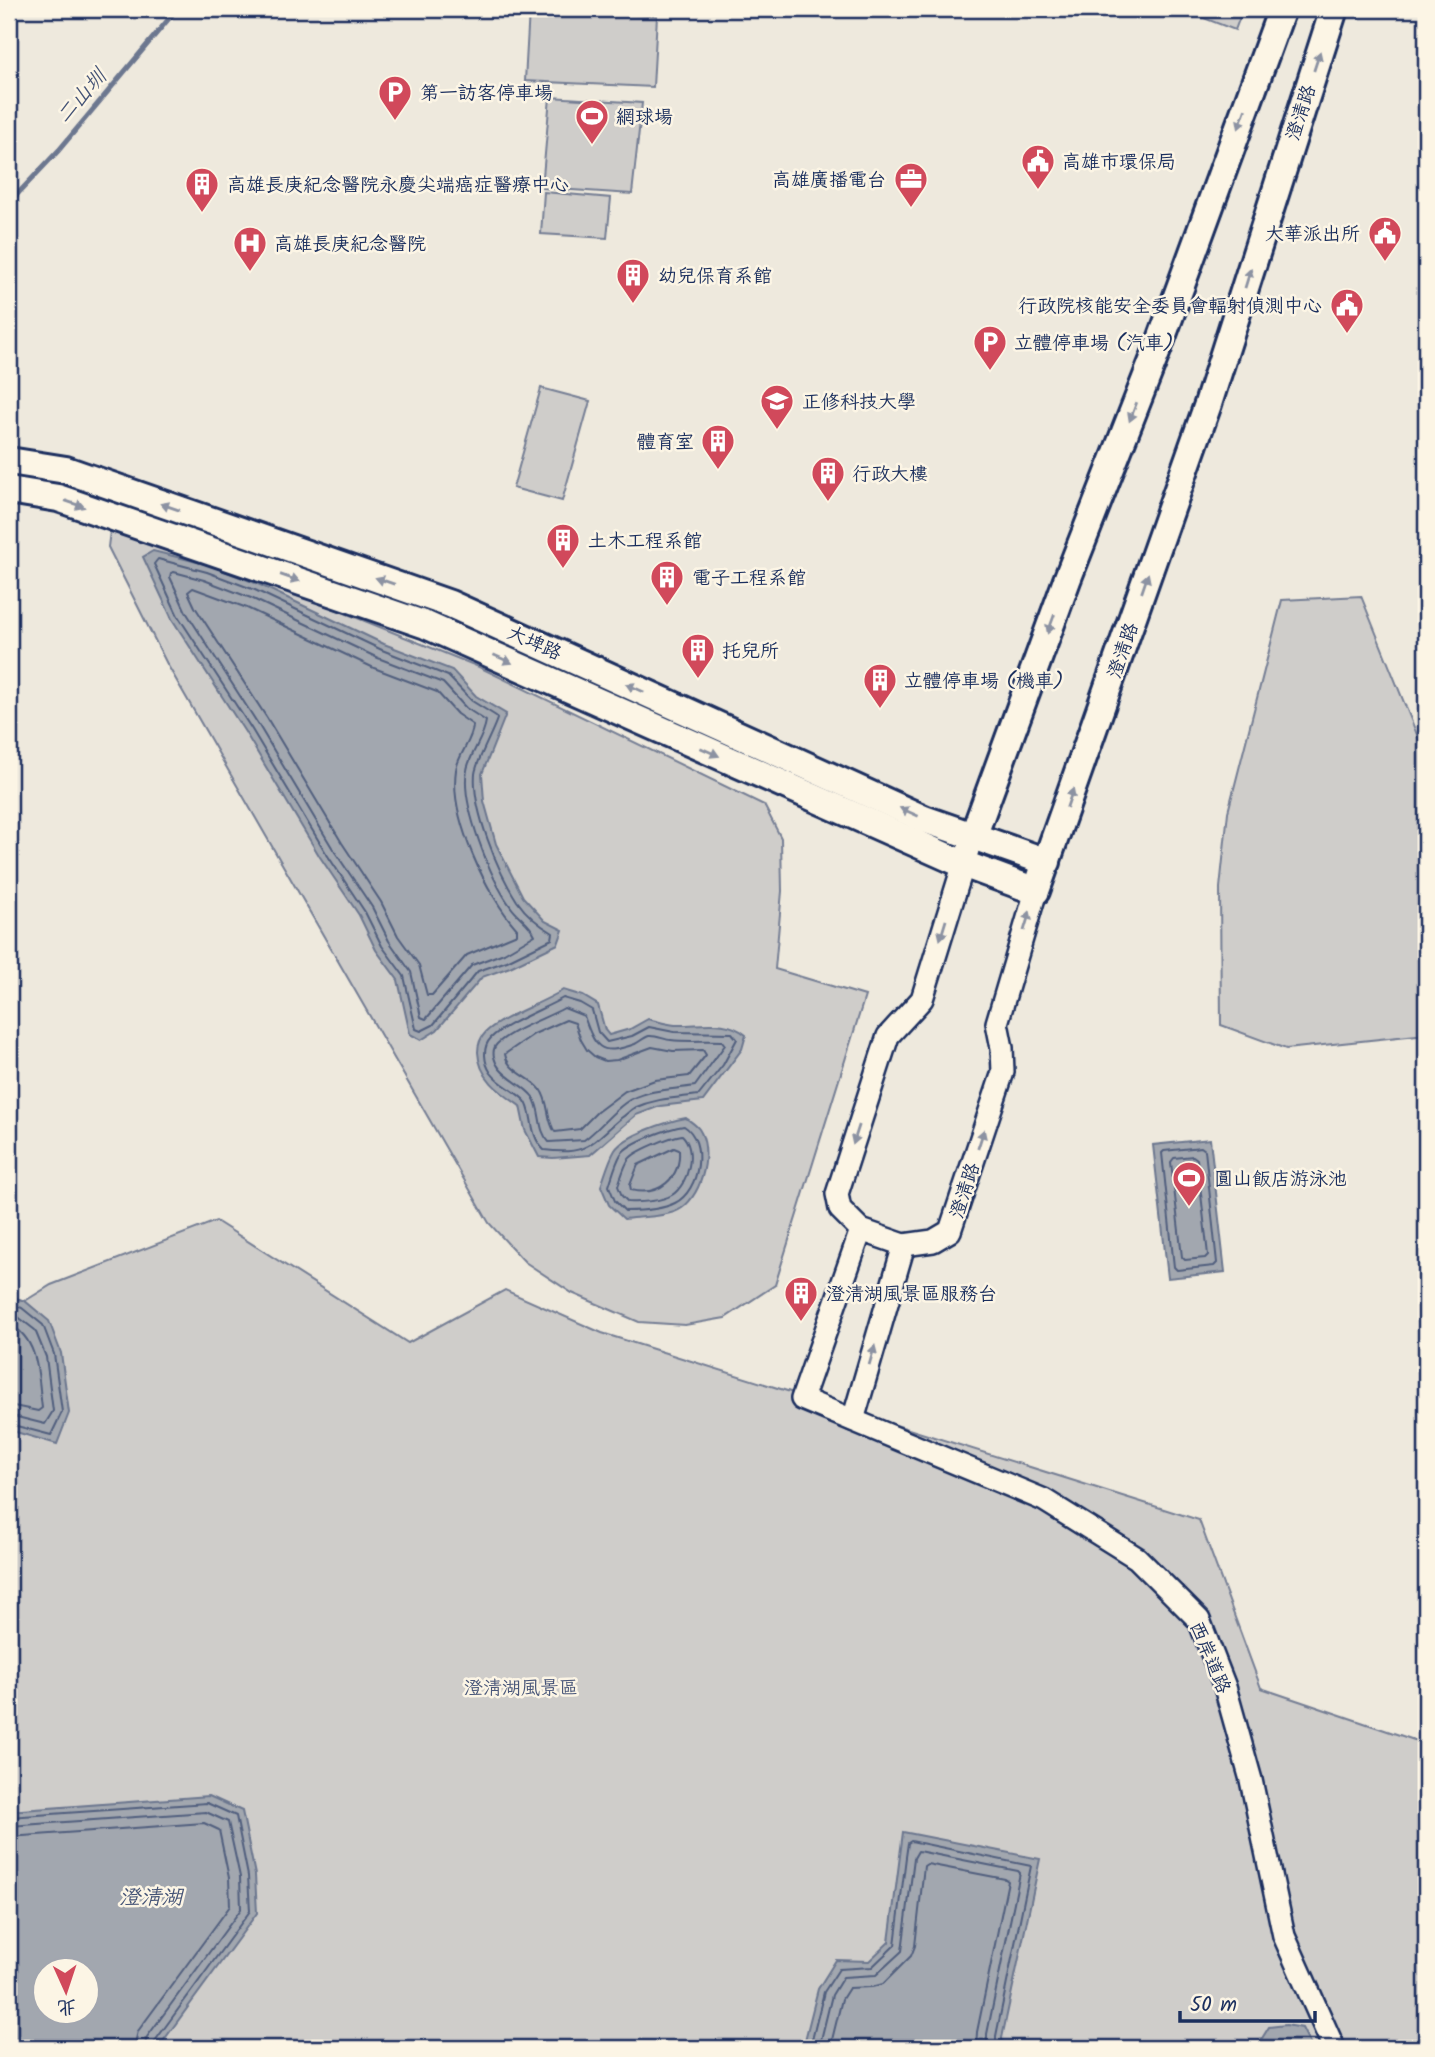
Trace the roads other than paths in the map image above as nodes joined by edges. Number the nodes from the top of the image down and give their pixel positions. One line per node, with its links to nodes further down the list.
1 (1282, 9): 5 (main road, one-way to 5)
2 (1334, 9): 6 (main road, 澄清路, one-way to 2)
3 (9, 461): 5 (main road, 大埤路, one-way to 3)
4 (9, 490): 7 (main road, 大埤路, one-way to 7)
5 (973, 836): 6 (main road, 大埤路); 7 (street)
6 (1047, 862): 8 (main road, 澄清路)
7 (963, 864): 8 (main road, 大埤路); 9 (street, one-way to 9)
8 (1036, 891): 10 (street, 澄清路, one-way to 8)
9 (861, 1230): 10 (street); 11 (street, 西岸道路)
10 (904, 1245): 11 (street, one-way to 10)
11 (853, 1420): 12 (street, 西岸道路)
12 (1334, 2048)

